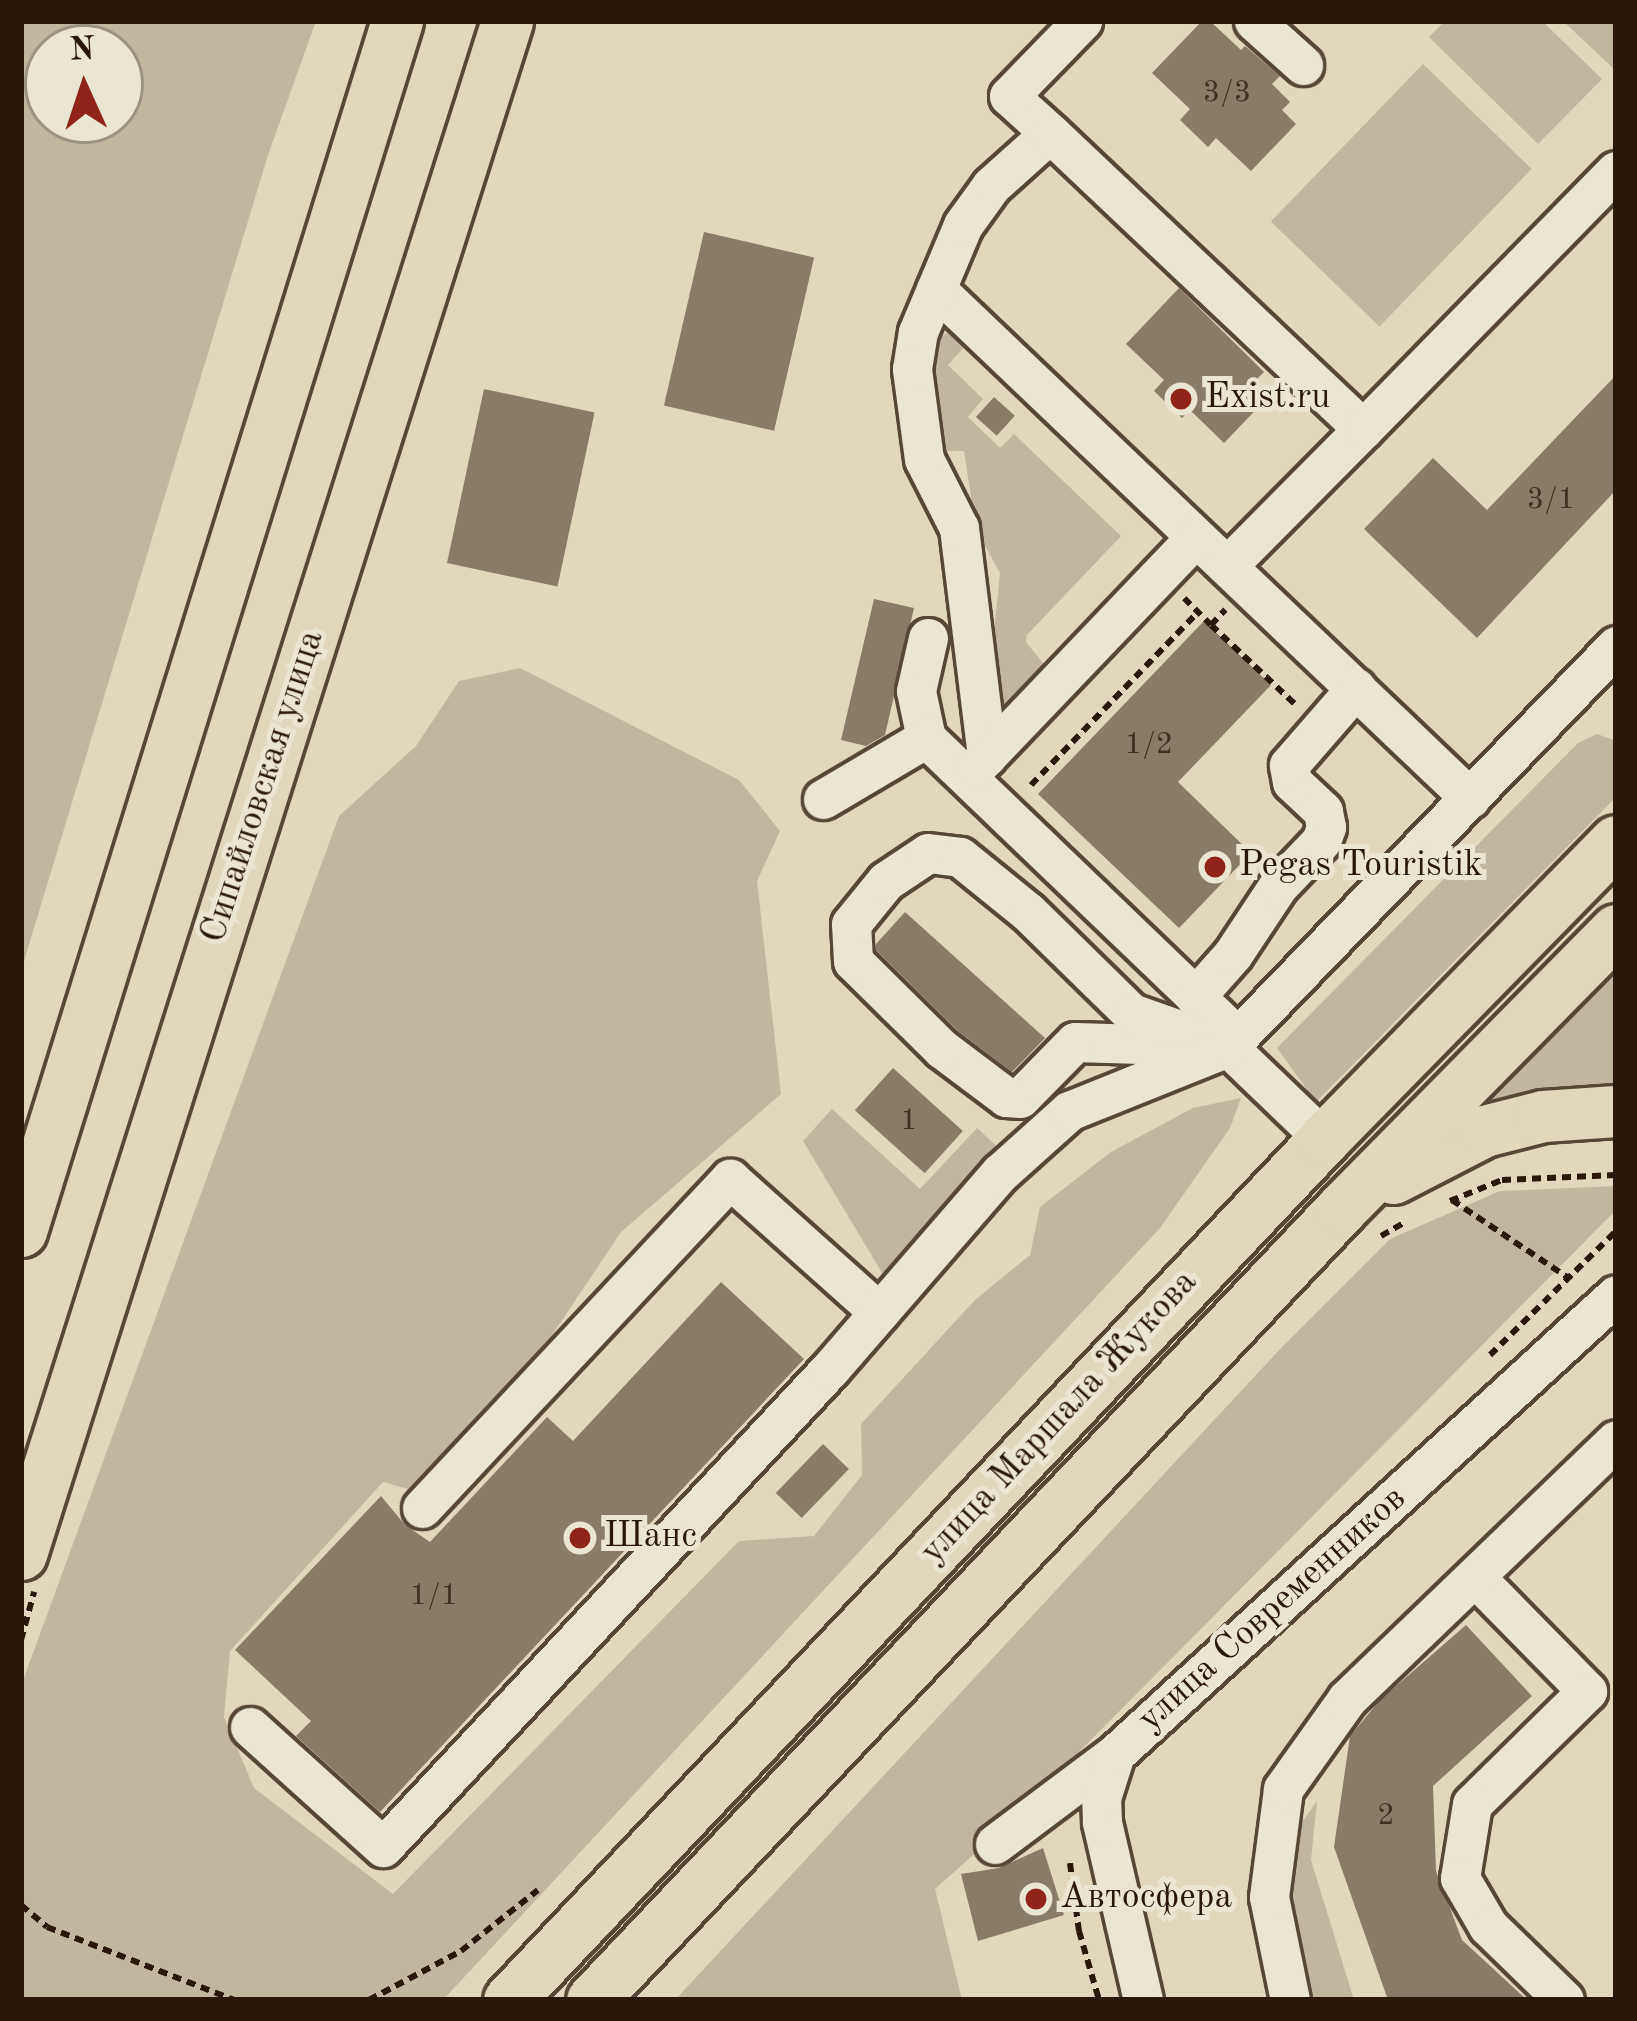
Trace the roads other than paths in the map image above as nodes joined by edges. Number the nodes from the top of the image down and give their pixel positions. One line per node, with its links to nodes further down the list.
1 (398, 21): 25 (main road)
2 (507, 21): 32 (main road, Сипайловская улица)
3 (1082, 21): 6 (street)
4 (1254, 21): 5 (street)
5 (1303, 65)
6 (1050, 134): 8 (street); 9 (street)
7 (1616, 170): 9 (street)
8 (936, 289): 10 (street); 16 (street)
9 (1363, 429): 11 (street)
10 (1196, 537): 11 (street); 16 (street)
11 (1227, 566): 14 (street)
12 (928, 638): 15 (street)
13 (1611, 664): 17 (street)
14 (1355, 688): 17 (street); 21 (street)
15 (926, 738): 16 (street); 18 (street)
16 (976, 767): 21 (street)
17 (1470, 798): 22 (street)
18 (823, 799)
19 (1616, 842): 24 (main road, улица Маршала Жукова)
20 (1616, 930): 26 (main road, улица Маршала Жукова)
21 (1195, 997): 22 (street)
22 (1233, 1042): 22 (street); 24 (street); 28 (street)
23 (1616, 1111): 26 (main road)
24 (1324, 1139): 37 (main road, улица Маршала Жукова)
25 (24, 1209)
26 (1355, 1229): 38 (main road, улица Маршала Жукова)
27 (1611, 1301): 29 (street); 35 (street, улица Современников)
28 (879, 1312): 31 (street); 34 (street)
29 (1616, 1346)
30 (1616, 1440): 33 (street)
31 (422, 1508)
32 (28, 1569)
33 (1475, 1577): 40 (street); 41 (street)
34 (250, 1727)
35 (1115, 1754): 36 (street); 39 (street, улица Современников)
36 (995, 1844)
37 (509, 2000)
38 (592, 2000)
39 (1143, 2000)
40 (1290, 2000)
41 (1564, 2000)

